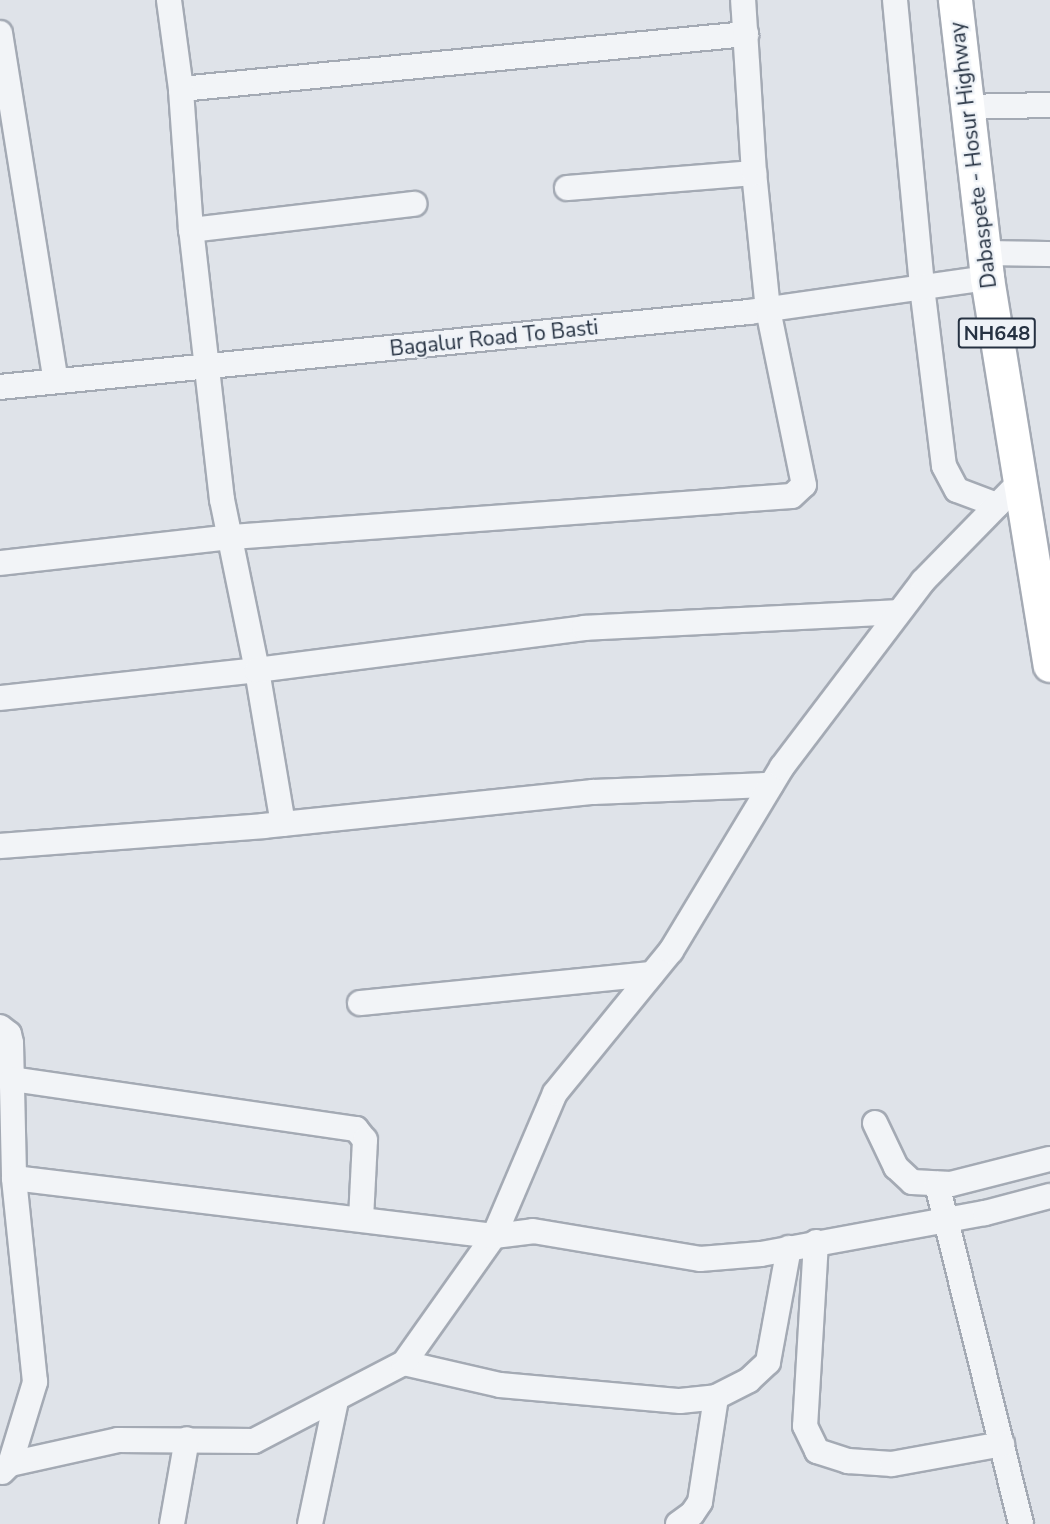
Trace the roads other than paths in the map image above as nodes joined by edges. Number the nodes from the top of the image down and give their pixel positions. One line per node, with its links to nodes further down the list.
1 (170, 0): 7 (street)
2 (743, 0): 6 (street)
3 (895, 0): 16 (street)
4 (954, 0): 9 (highway, Dabaspete - Hosur Highway / NH648)
5 (0, 33): 19 (street)
6 (746, 34): 7 (street); 10 (street)
7 (181, 88): 13 (street)
8 (1050, 105): 9 (street)
9 (966, 107): 15 (highway, Dabaspete - Hosur Highway / NH648)
10 (754, 173): 11 (street); 17 (street)
11 (567, 188)
12 (414, 204): 13 (street)
13 (191, 230): 18 (street)
14 (1050, 254): 15 (street, Bagalur Road To Basti)
15 (986, 266): 16 (street, Bagalur Road To Basti); 21 (highway, Dabaspete - Hosur Highway / NH648)
16 (922, 287): 17 (street, Bagalur Road To Basti); 22 (street)
17 (768, 310): 18 (street, Bagalur Road To Basti); 23 (street)
18 (207, 368): 19 (street, Bagalur Road To Basti); 23 (street)
19 (56, 381): 20 (street, Bagalur Road To Basti)
20 (0, 387)
21 (1021, 481): 22 (street); 26 (highway, Dabaspete - Hosur Highway / NH648)
22 (997, 505): 25 (street)
23 (232, 537): 24 (street); 27 (street)
24 (0, 563)
25 (899, 612): 27 (street); 29 (street)
26 (1050, 665)
27 (257, 669): 28 (street); 30 (street)
28 (0, 698)
29 (771, 785): 30 (street); 32 (street)
30 (283, 824): 31 (street)
31 (0, 846)
32 (652, 974): 33 (street); 43 (street)
33 (360, 1003)
34 (0, 1027): 35 (street)
35 (12, 1079): 38 (street); 41 (street)
36 (875, 1123): 39 (street)
37 (1050, 1159): 39 (street)
38 (14, 1178): 41 (street); 51 (street)
39 (937, 1185): 42 (street)
40 (1050, 1196): 42 (street)
41 (362, 1219): 43 (street)
42 (948, 1219): 44 (street); 50 (street)
43 (494, 1236): 45 (street); 46 (street)
44 (816, 1242): 45 (street); 50 (street)
45 (789, 1248): 47 (street)
46 (404, 1363): 47 (street); 48 (street)
47 (716, 1397): 54 (street)
48 (336, 1401): 49 (street); 53 (street)
49 (187, 1439): 51 (street); 52 (street)
50 (1002, 1444): 55 (street)
51 (5, 1469)
52 (172, 1524)
53 (310, 1524)
54 (678, 1524)
55 (1021, 1524)

